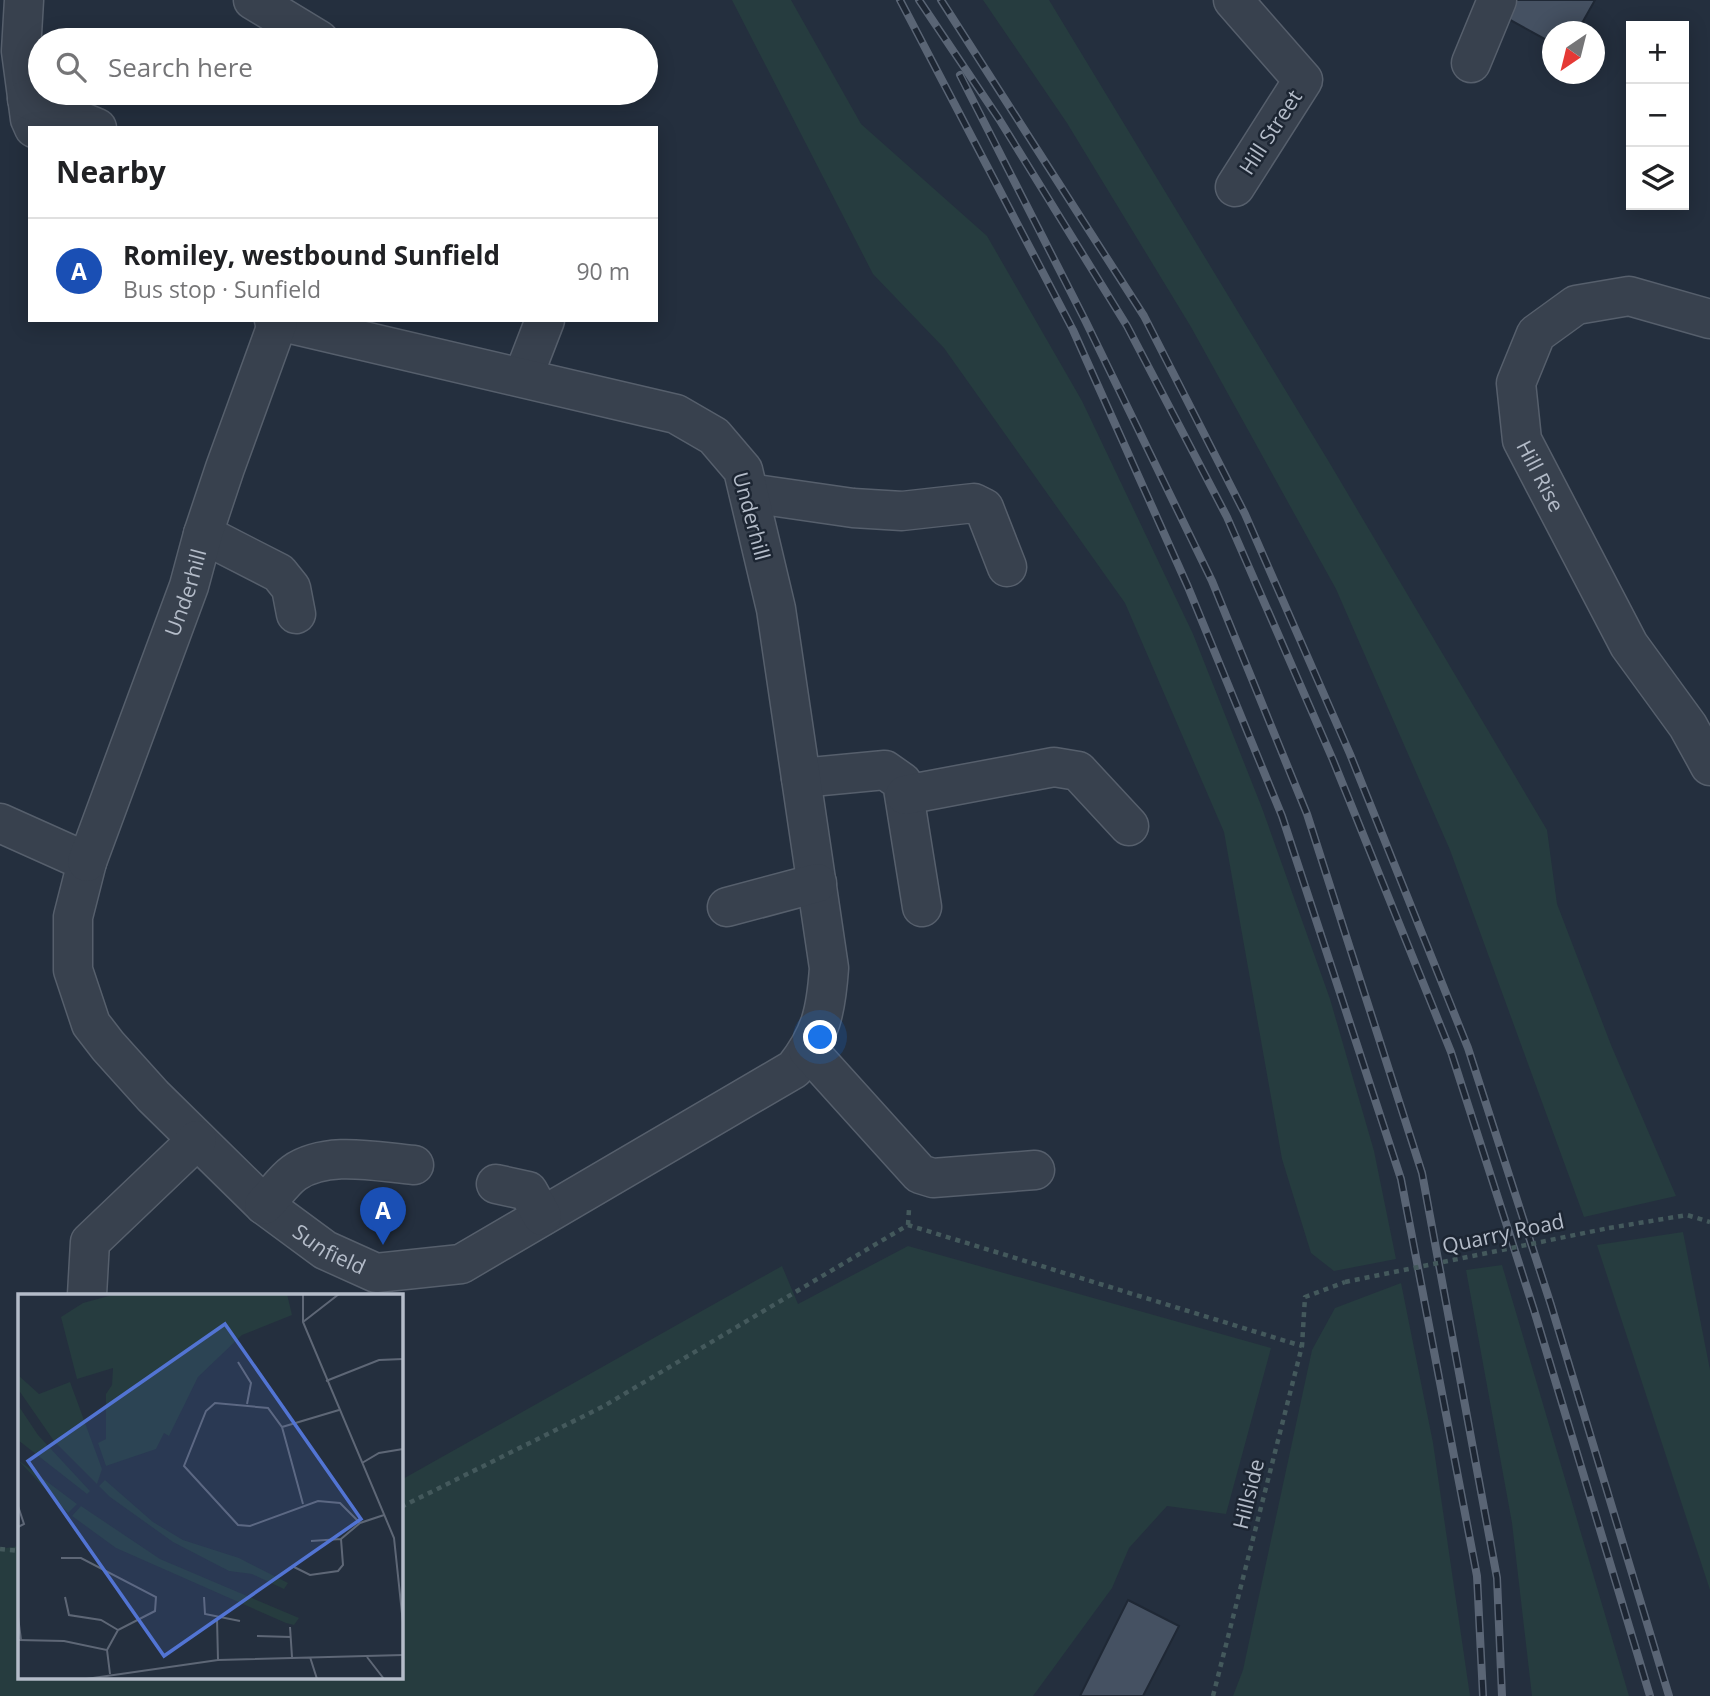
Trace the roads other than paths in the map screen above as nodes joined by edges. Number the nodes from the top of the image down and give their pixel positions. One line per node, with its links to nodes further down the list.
1 (24, 0): 7 (street)
2 (253, 0): 5 (street)
3 (1497, 0): 6 (street)
4 (1245, 5): 10 (street, Hill Street)
5 (299, 28)
6 (1471, 64)
7 (28, 94)
8 (31, 113): 9 (street)
9 (88, 126)
10 (1235, 187)
11 (1710, 318): 20 (street, Hill Rise)
12 (276, 322): 17 (street, Underhill)
13 (280, 322): 15 (street, Underhill)
14 (544, 322): 15 (street)
15 (523, 377): 16 (street, Underhill)
16 (749, 493): 18 (street); 21 (street, Underhill)
17 (203, 534): 19 (street); 25 (street, Underhill)
18 (1007, 567)
19 (296, 614)
20 (1710, 766)
21 (801, 778): 22 (street); 26 (street, Underhill)
22 (905, 795): 24 (street); 28 (street)
23 (0, 823): 25 (street)
24 (1129, 826)
25 (87, 862): 31 (street, Sunfield)
26 (817, 883): 27 (street); 29 (street, Underhill)
27 (727, 907)
28 (922, 907)
29 (829, 968): 30 (street, Sunfield)
30 (808, 1050): 33 (street); 36 (street, Sunfield)
31 (197, 1140): 35 (street, Sunfield); 38 (street)
32 (414, 1165): 35 (street)
33 (1035, 1170)
34 (496, 1184): 36 (street)
35 (264, 1205): 37 (street, Sunfield)
36 (542, 1216): 37 (street, Sunfield)
37 (374, 1284)
38 (87, 1294)

